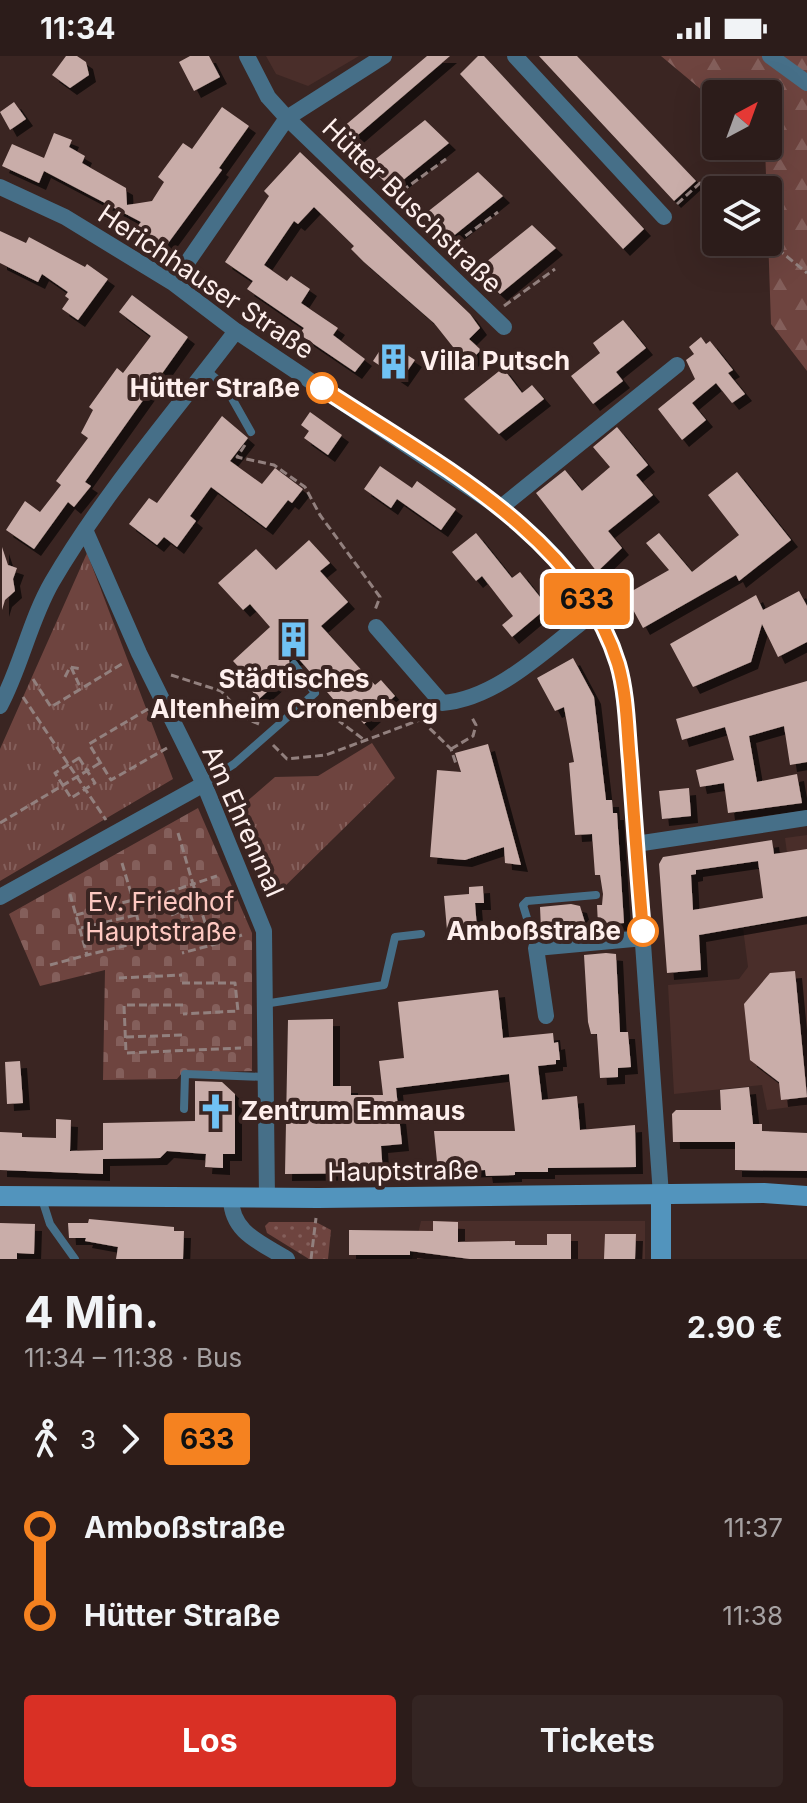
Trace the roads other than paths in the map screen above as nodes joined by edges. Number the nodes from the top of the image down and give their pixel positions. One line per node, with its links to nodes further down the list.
1 (247, 56): 6 (street)
2 (384, 56): 6 (street, Hütter Buschstraße)
3 (515, 56): 8 (street)
4 (770, 56): 5 (street)
5 (807, 83)
6 (287, 118): 9 (street, Hütter Buschstraße); 10 (street, Hütter Buschstraße)
7 (0, 187): 9 (street, Herichhauser Straße)
8 (664, 217)
9 (173, 283): 11 (street, Herichhauser Straße)
10 (504, 327)
11 (236, 331): 13 (street); 15 (street, Herichhauser Straße)
12 (677, 365): 15 (street)
13 (206, 370): 14 (lane); 16 (street)
14 (251, 432)
15 (500, 508): 17 (street, Herichhauser Straße)
16 (86, 532): 20 (street); 21 (street, Am Ehrenmal)
17 (595, 612): 18 (street); 23 (street, Herichhauser Straße)
18 (376, 627)
19 (294, 664): 21 (lane)
20 (0, 706)
21 (204, 784): 25 (street); 29 (street, Am Ehrenmal)
22 (807, 818): 23 (street)
23 (636, 844): 27 (street, Herichhauser Straße)
24 (596, 895): 28 (lane)
25 (0, 897)
26 (421, 934): 29 (lane)
27 (644, 938): 28 (street); 33 (street, Herichhauser Straße)
28 (536, 948): 30 (street)
29 (263, 1004): 31 (street, Am Ehrenmal)
30 (546, 1016)
31 (264, 1077): 32 (lane); 37 (street, Am Ehrenmal)
32 (184, 1109)
33 (661, 1195): 35 (main road, Hauptstraße); 37 (main road, Hauptstraße); 41 (main road)
34 (0, 1196): 36 (main road, Hauptstraße)
35 (807, 1196)
36 (41, 1198): 38 (main road, Hauptstraße); 39 (lane)
37 (267, 1198): 38 (main road, Hauptstraße)
38 (231, 1199): 40 (street)
39 (75, 1259)
40 (287, 1259)
41 (661, 1259)

